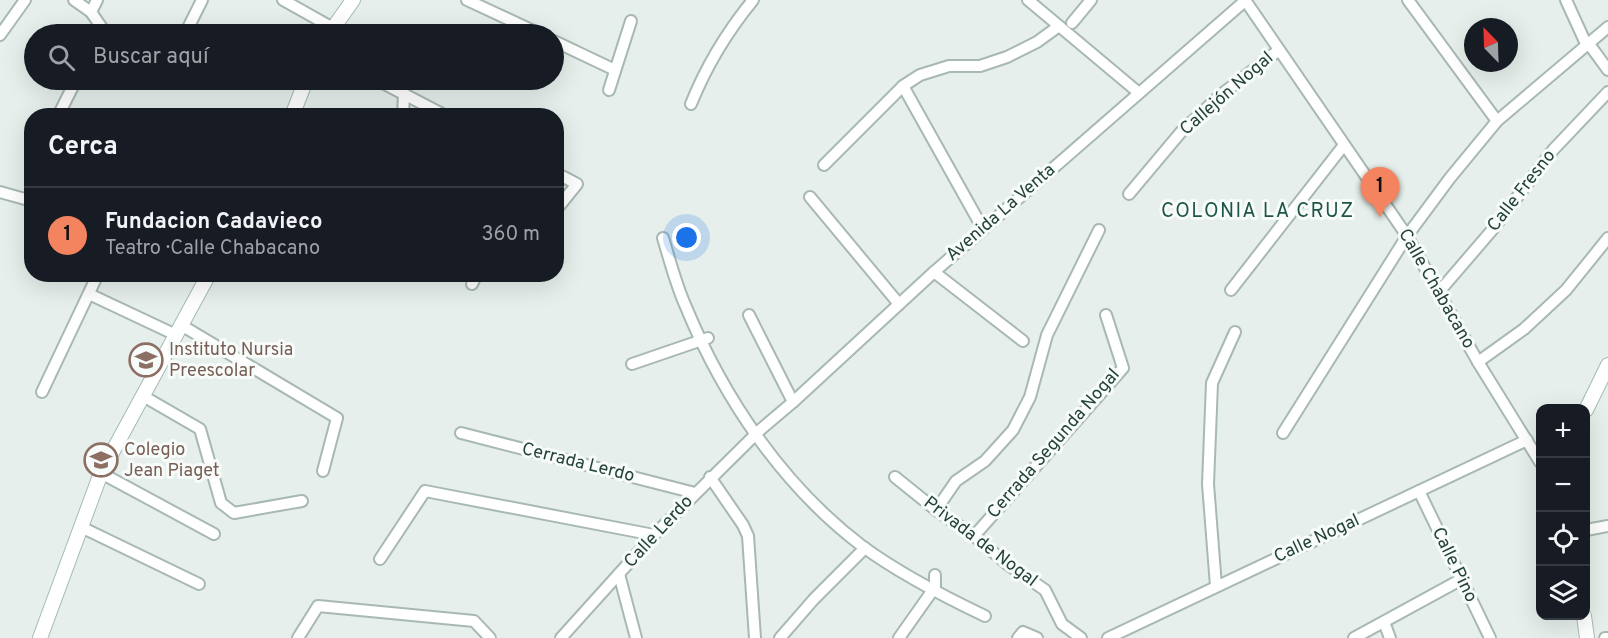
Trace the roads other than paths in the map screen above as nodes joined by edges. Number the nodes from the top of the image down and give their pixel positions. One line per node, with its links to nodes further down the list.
1 (25, 0): 24 (street)
2 (74, 0): 14 (street)
3 (97, 0): 14 (street)
4 (202, 0): 18 (street)
5 (284, 0): 19 (street)
6 (353, 0): 20 (street)
7 (467, 0): 21 (street)
8 (753, 0): 38 (street)
9 (1028, 0): 22 (street)
10 (1091, 0): 16 (street)
11 (1245, 0): 27 (street, Calle Chabacano); 37 (street, Avenida La Venta)
12 (1408, 0): 43 (street)
13 (1566, 0): 25 (street)
14 (91, 12): 17 (street)
15 (631, 21): 28 (street)
16 (1072, 23)
17 (98, 24)
18 (190, 24)
19 (320, 24)
20 (336, 24)
21 (519, 24)
22 (1059, 26): 30 (street); 37 (street)
23 (1608, 27): 25 (street)
24 (0, 35)
25 (1588, 45): 29 (street); 43 (street)
26 (564, 46): 28 (street)
27 (1279, 50): 44 (street, Calle Chabacano); 48 (street, Callejón Nogal)
28 (615, 70): 34 (street)
29 (1608, 70)
30 (903, 86): 45 (street); 52 (street)
31 (71, 90): 39 (street)
32 (302, 90): 40 (street)
33 (398, 90): 36 (street)
34 (609, 90)
35 (1608, 92): 61 (street, Calle Fresno)
36 (404, 93): 41 (street); 42 (street)
37 (1139, 93): 52 (street, Avenida La Venta)
38 (691, 104)
39 (62, 108)
40 (295, 108)
41 (403, 108)
42 (431, 108)
43 (1497, 122): 54 (street)
44 (1344, 145): 54 (street, Calle Chabacano); 60 (street)
45 (824, 165)
46 (564, 177): 51 (street)
47 (0, 192): 50 (street)
48 (1129, 194)
49 (810, 197): 63 (street)
50 (24, 199)
51 (564, 200)
52 (983, 229): 57 (street, Avenida La Venta)
53 (1099, 230): 89 (street)
54 (1407, 236): 61 (street, Calle Chabacano); 78 (street)
55 (663, 238): 68 (street)
56 (1608, 238): 70 (street)
57 (934, 272): 63 (street, Avenida La Venta); 69 (street)
58 (94, 282): 62 (street)
59 (205, 282): 66 (street)
60 (1231, 290)
61 (1438, 292): 70 (street, Calle Chabacano)
62 (89, 294): 66 (street); 73 (street)
63 (899, 304): 75 (street, Avenida La Venta)
64 (749, 315): 75 (street)
65 (1106, 315): 95 (street, Cerrada Segunda Nogal)
66 (179, 330): 74 (street); 82 (street)
67 (1234, 332): 102 (street)
68 (704, 339): 71 (street); 77 (street)
69 (1023, 341)
70 (1478, 362): 80 (street, Calle Chabacano)
71 (632, 364)
72 (1608, 365): 76 (street)
73 (42, 392)
74 (143, 396): 83 (street); 88 (street)
75 (793, 402): 77 (street, Avenida La Venta)
76 (1589, 404)
77 (758, 432): 84 (street, Calle Lerdo); 96 (street)
78 (1282, 432)
79 (461, 433): 87 (street, Cerrada Lerdo)
80 (1527, 440): 81 (street, Calle Chabacano); 86 (street, Calle Nogal)
81 (1538, 458)
82 (323, 471)
83 (101, 473): 91 (street); 93 (street)
84 (710, 477): 87 (street, Calle Lerdo); 113 (street)
85 (895, 477): 89 (street, Privada de Nogal)
86 (1419, 491): 100 (street, Calle Pino); 102 (street, Calle Nogal)
87 (695, 494): 94 (street, Calle Lerdo)
88 (302, 501)
89 (936, 510): 95 (street, Privada de Nogal)
90 (1608, 526): 92 (street)
91 (81, 527): 101 (street); 109 (street)
92 (1590, 529)
93 (214, 534)
94 (654, 535): 97 (street); 98 (street, Calle Lerdo)
95 (974, 536): 117 (street, Privada de Nogal)
96 (865, 548): 103 (street); 114 (street)
97 (380, 559)
98 (619, 574): 107 (street, Calle Lerdo); 112 (street)
99 (935, 575): 103 (street)
100 (1462, 579): 106 (street); 121 (street, Calle Pino)
101 (199, 584)
102 (1216, 586): 118 (street, Calle Nogal)
103 (932, 590): 104 (street); 108 (street)
104 (985, 616)
105 (1585, 620): 122 (street)
106 (1384, 622): 119 (street); 120 (street)
107 (563, 637)
108 (902, 637)
109 (40, 638)
110 (298, 638): 111 (street)
111 (490, 638)
112 (636, 638)
113 (755, 638)
114 (780, 638)
115 (1018, 638): 116 (street)
116 (1037, 638)
117 (1081, 638)
118 (1108, 638)
119 (1354, 638)
120 (1390, 638)
121 (1490, 638)
122 (1587, 638)

